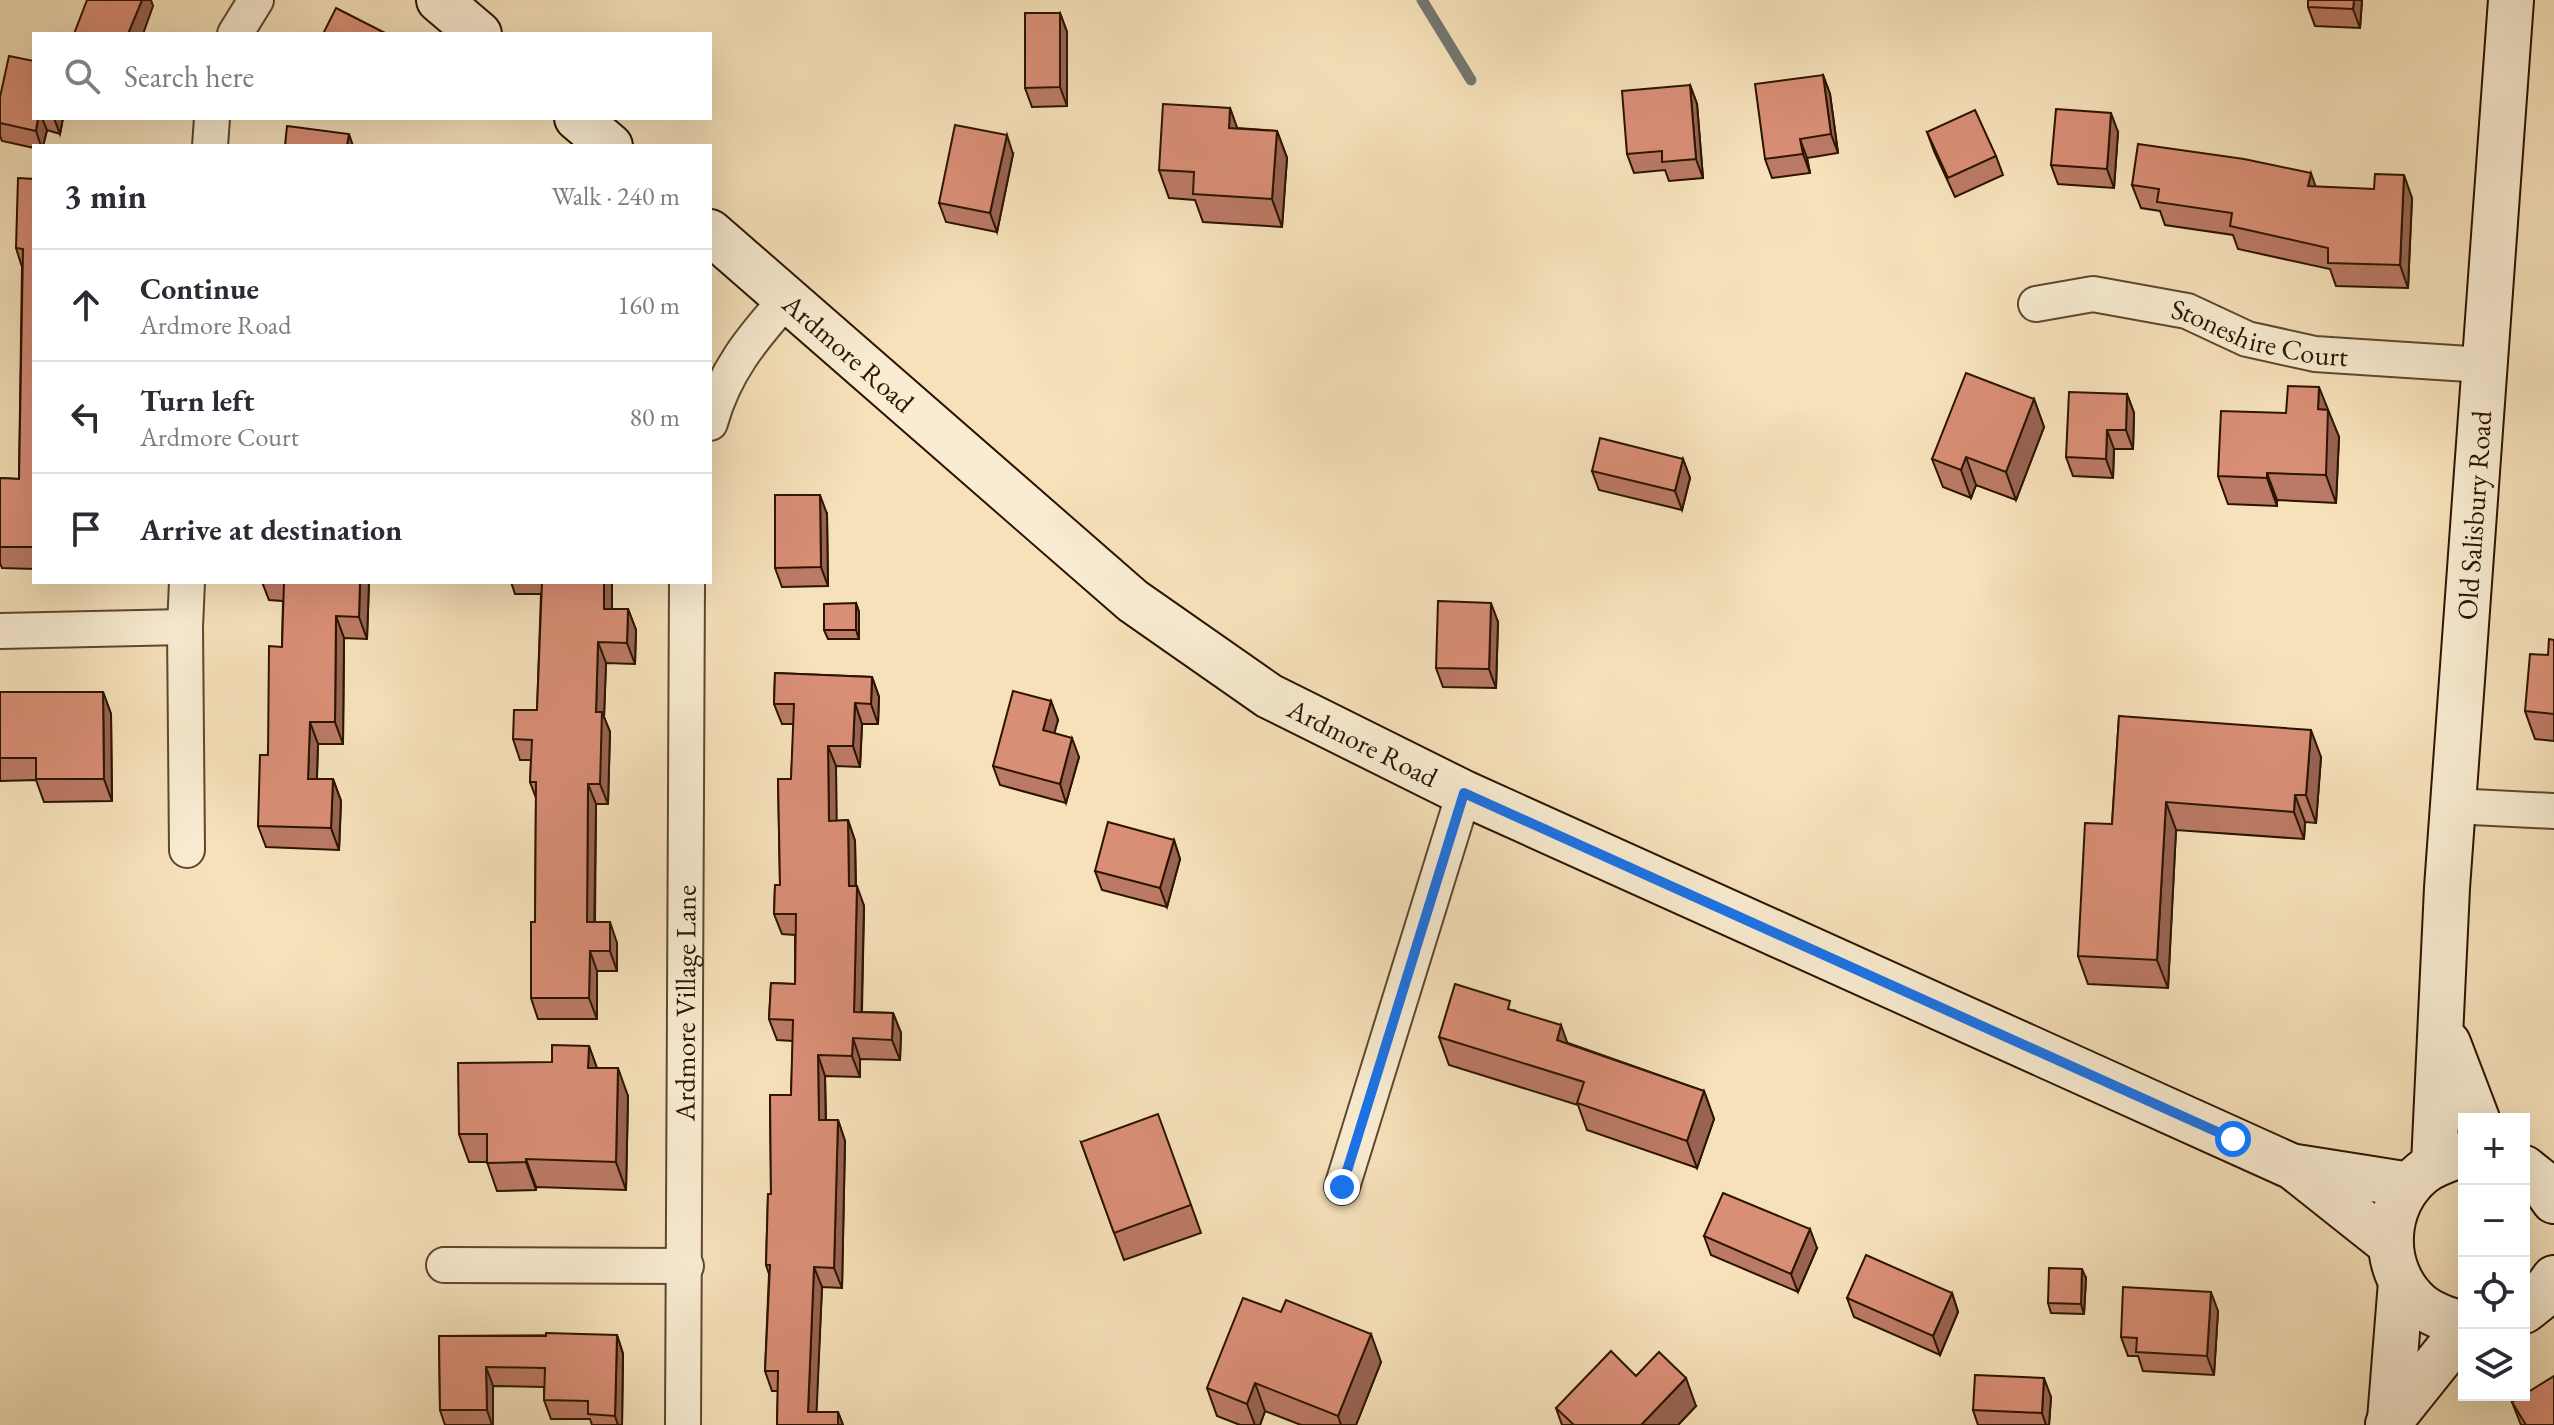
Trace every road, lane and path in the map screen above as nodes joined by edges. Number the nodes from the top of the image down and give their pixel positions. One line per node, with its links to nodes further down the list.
1 (256, 0): 4 (street)
2 (439, 0): 5 (street)
3 (2511, 0): 13 (street, Old Salisbury Road)
4 (236, 32)
5 (477, 32)
6 (212, 120): 8 (street)
7 (579, 120): 9 (street)
8 (210, 144)
9 (608, 144)
10 (712, 234): 11 (street, Ardmore Road)
11 (786, 300): 14 (street); 19 (street, Ardmore Road)
12 (2036, 304): 13 (street, Stoneshire Court)
13 (2484, 365): 20 (street, Old Salisbury Road)
14 (712, 416)
15 (187, 584): 17 (street)
16 (687, 584): 32 (street, Ardmore Village Lane)
17 (185, 627): 18 (street); 22 (street)
18 (0, 631)
19 (1464, 793): 25 (street, Ardmore Road); 28 (street)
20 (2452, 806): 21 (street); 23 (street, Old Salisbury Road)
21 (2554, 811)
22 (187, 850)
23 (2442, 1029): 24 (street, Old Salisbury Road); 26 (street, Old Salisbury Road)
24 (2475, 1113)
25 (2293, 1167): 26 (street, Ardmore Road); 30 (street, Ardmore Road)
26 (2436, 1168): 30 (street, Old Salisbury Road)
27 (2530, 1173): 29 (street)
28 (1342, 1187)
29 (2554, 1201)
30 (2396, 1263): 35 (street, Old Salisbury Road); 37 (street, Old Salisbury Road)
31 (444, 1265): 32 (street)
32 (686, 1266): 38 (street, Ardmore Village Lane)
33 (2554, 1279): 34 (street)
34 (2530, 1306)
35 (2458, 1325)
36 (2462, 1329): 37 (street, Old Salisbury Road)
37 (2389, 1422)
38 (683, 1425)

